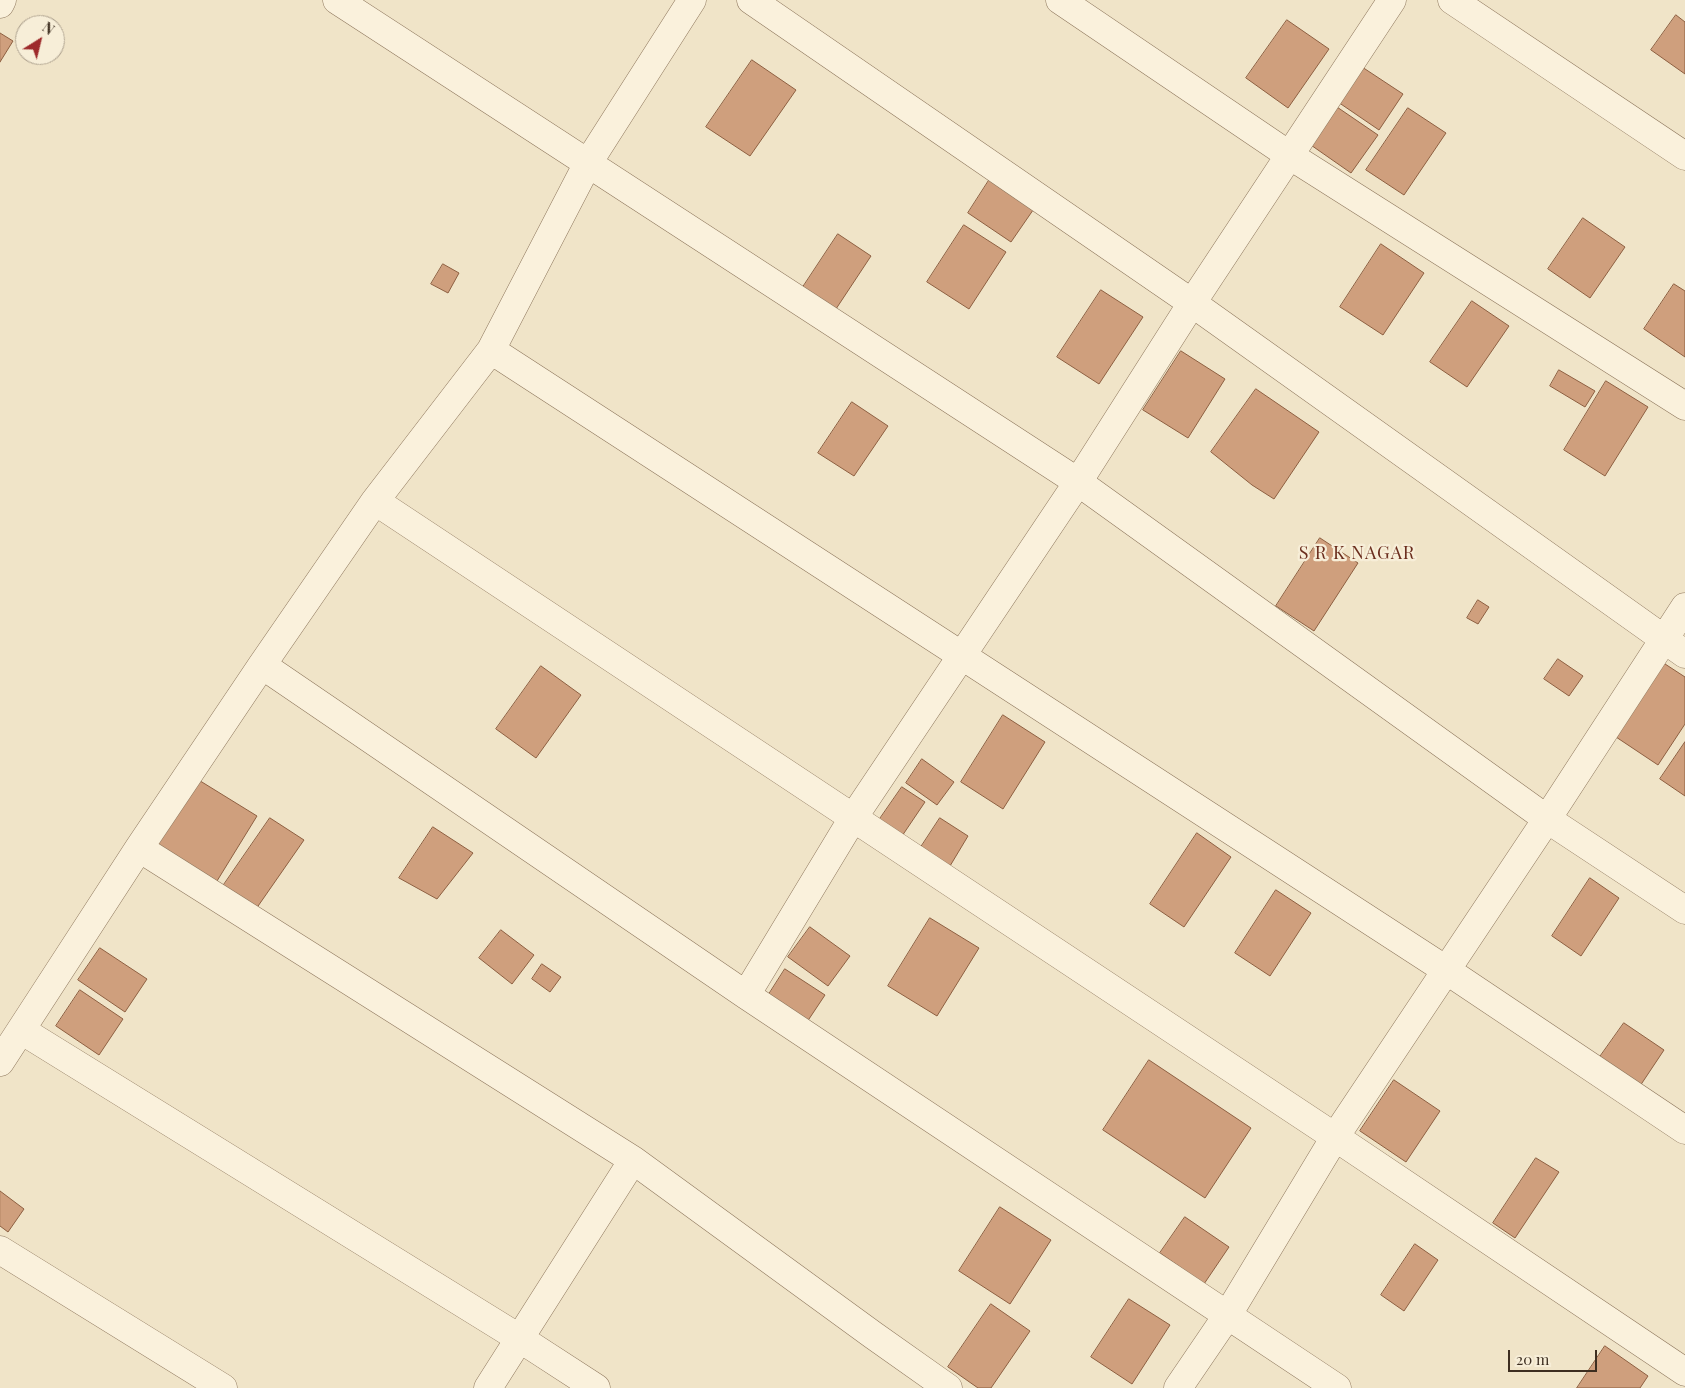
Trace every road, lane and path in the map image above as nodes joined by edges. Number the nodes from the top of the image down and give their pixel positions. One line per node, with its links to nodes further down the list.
1 (2, 0): 8 (street)
2 (337, 0): 11 (street)
3 (692, 0): 11 (street)
4 (751, 0): 12 (street)
5 (1060, 0): 9 (street)
6 (1392, 0): 9 (street)
7 (1452, 0): 10 (street)
8 (0, 4)
9 (1290, 155): 12 (street); 14 (street)
10 (1685, 156)
11 (588, 163): 13 (street); 15 (street)
12 (1192, 303): 15 (street); 18 (street)
13 (491, 350): 16 (street); 19 (street)
14 (1685, 406)
15 (1078, 482): 19 (street); 22 (street)
16 (375, 501): 20 (street); 21 (street)
17 (1685, 607): 18 (street)
18 (1675, 647): 22 (street)
19 (961, 657): 21 (street); 25 (street)
20 (262, 665): 23 (street); 26 (street)
21 (854, 818): 26 (street); 30 (street)
22 (1546, 819): 24 (street); 25 (street)
23 (139, 848): 27 (street); 31 (street)
24 (1685, 910)
25 (1446, 970): 29 (street); 30 (street)
26 (746, 994): 33 (street)
27 (21, 1030): 28 (street); 34 (street)
28 (0, 1062)
29 (1685, 1130)
30 (1335, 1137): 33 (street); 35 (street)
31 (633, 1160): 34 (street); 39 (street)
32 (0, 1250): 36 (street)
33 (1228, 1316): 40 (street); 41 (street)
34 (519, 1338): 37 (street); 38 (street)
35 (1685, 1372)
36 (223, 1388)
37 (488, 1388)
38 (596, 1388)
39 (948, 1388)
40 (1178, 1388)
41 (1337, 1388)

